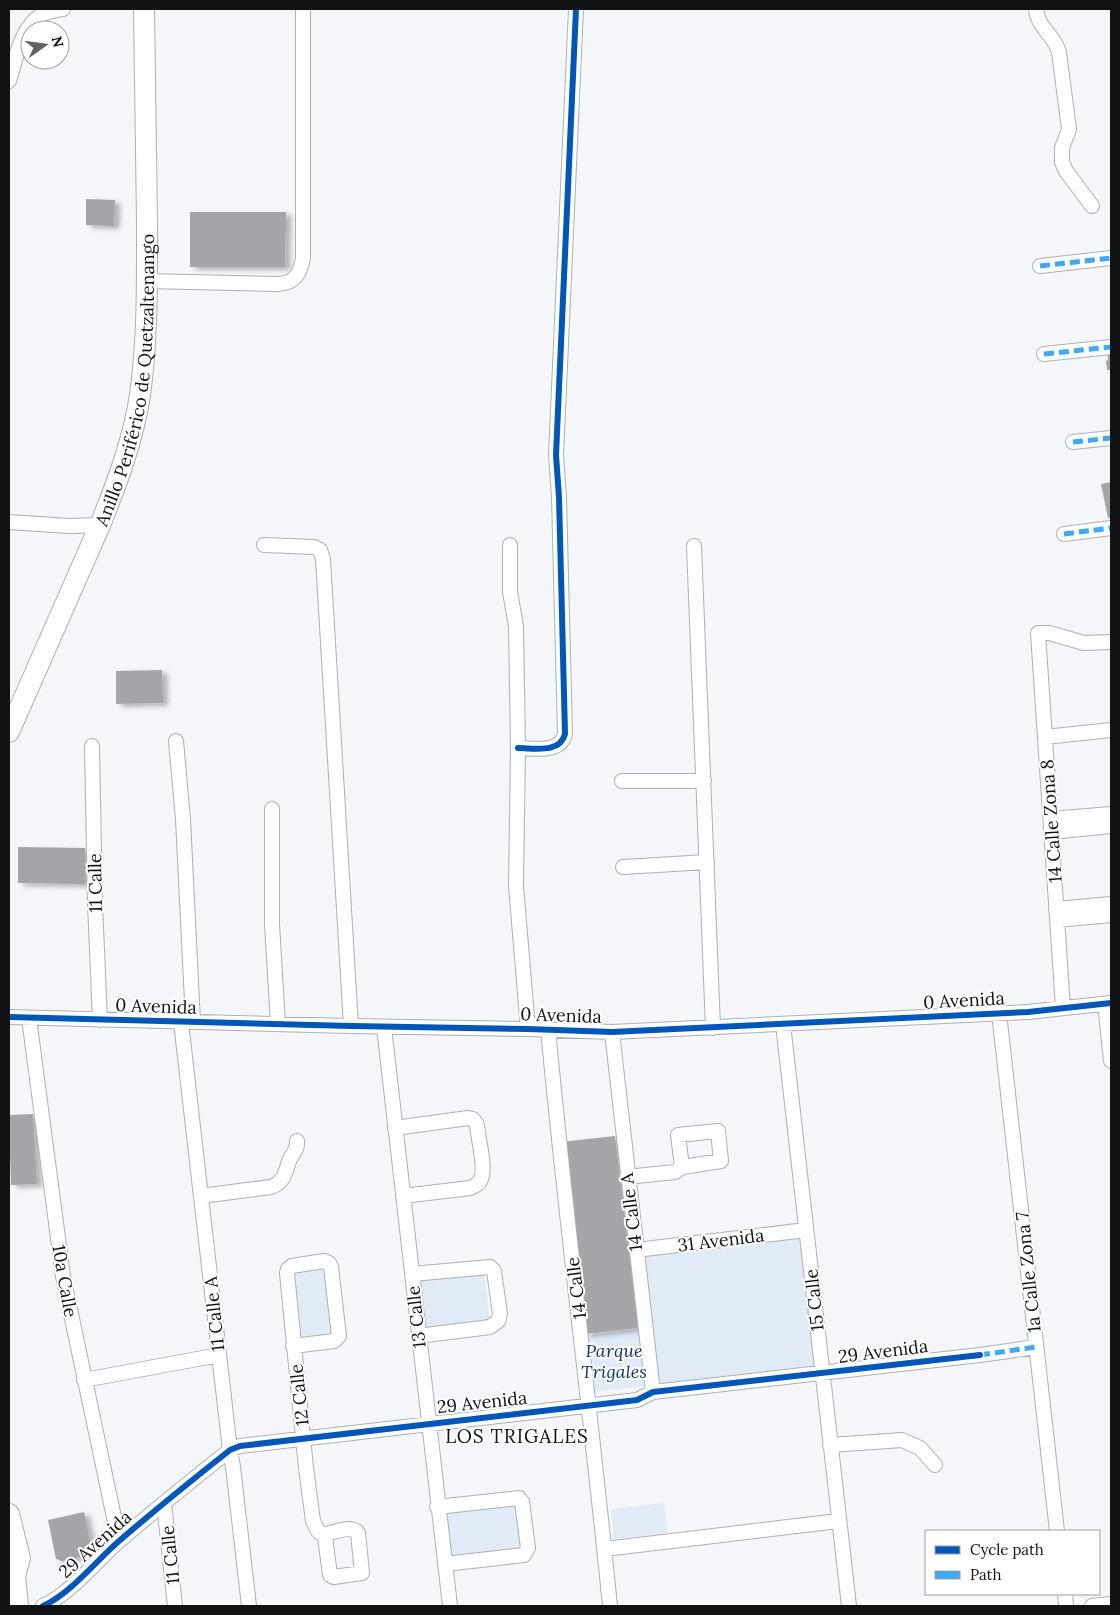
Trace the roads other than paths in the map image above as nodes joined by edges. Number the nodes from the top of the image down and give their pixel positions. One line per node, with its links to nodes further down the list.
1 (63, 9): 6 (street)
2 (144, 9): 10 (highway, Anillo Periférico de Quetzaltenango)
3 (303, 9): 10 (street)
4 (576, 9): 28 (street)
5 (1036, 9): 7 (street)
6 (9, 81)
7 (1092, 206)
8 (1111, 258): 9 (street)
9 (1040, 266)
10 (147, 281): 16 (highway, Anillo Periférico de Quetzaltenango)
11 (1111, 347): 12 (street)
12 (1044, 354)
13 (1111, 438): 14 (street)
14 (1073, 442)
15 (9, 522): 16 (street)
16 (100, 525): 24 (highway, Anillo Periférico de Quetzaltenango)
17 (1111, 528): 18 (street)
18 (1064, 534)
19 (264, 545): 49 (street)
20 (510, 545): 28 (street)
21 (694, 546): 30 (street)
22 (1111, 642): 25 (street, 14 Calle Zona 8)
23 (1111, 730): 25 (street)
24 (9, 732)
25 (1045, 737): 33 (street, 14 Calle Zona 8)
26 (176, 741): 46 (street, 11 Calle A)
27 (92, 746): 45 (street, 11 Calle)
28 (518, 748): 52 (street)
29 (622, 781): 30 (street)
30 (704, 781): 35 (street)
31 (272, 809): 47 (street)
32 (1111, 814): 33 (street)
33 (1051, 825): 34 (street); 38 (street, 14 Calle Zona 8)
34 (1111, 826)
35 (707, 862): 36 (street); 51 (street)
36 (623, 867)
37 (1111, 904): 38 (street)
38 (1057, 914): 39 (street); 41 (street, 14 Calle Zona 8)
39 (1111, 915)
40 (1108, 1004): 41 (street, 0 Avenida); 55 (street)
41 (1063, 1008): 42 (street, 0 Avenida)
42 (999, 1013): 48 (street, 0 Avenida); 67 (street, 1a Calle Zona 7)
43 (9, 1017): 44 (street, 0 Avenida)
44 (28, 1018): 45 (street, 0 Avenida); 70 (street, 10a Calle)
45 (100, 1020): 46 (street, 0 Avenida)
46 (187, 1022): 47 (street, 0 Avenida); 60 (street, 11 Calle A)
47 (278, 1024): 49 (street, 0 Avenida)
48 (783, 1024): 51 (street, 0 Avenida); 62 (street, 15 Calle)
49 (350, 1026): 50 (street, 0 Avenida)
50 (384, 1027): 52 (street, 0 Avenida); 56 (street, 13 Calle)
51 (713, 1028): 54 (street, 0 Avenida)
52 (528, 1029): 53 (street, 0 Avenida)
53 (548, 1029): 54 (street, 0 Avenida); 72 (street, 14 Calle)
54 (612, 1032): 59 (street, 14 Calle A)
55 (1111, 1061)
56 (395, 1128): 61 (street, 13 Calle); 61 (street)
57 (297, 1141): 60 (street)
58 (682, 1167): 58 (street); 59 (street)
59 (627, 1177): 63 (street, 14 Calle A)
60 (201, 1196): 68 (street, 11 Calle A)
61 (403, 1196): 64 (street, 13 Calle)
62 (806, 1230): 63 (street, 31 Avenida); 69 (street, 15 Calle)
63 (636, 1250): 71 (street, 14 Calle A)
64 (412, 1274): 65 (street, 13 Calle); 65 (street)
65 (418, 1336): 73 (street, 13 Calle)
66 (293, 1346): 66 (street, 12 Calle); 74 (street, 12 Calle)
67 (1036, 1347): 69 (street, 29 Avenida); 82 (street, 1a Calle Zona 7)
68 (219, 1356): 70 (street); 76 (street, 11 Calle A)
69 (821, 1373): 71 (street, 29 Avenida); 75 (street, 15 Calle)
70 (84, 1380): 84 (street, 10a Calle)
71 (653, 1392): 72 (street, 29 Avenida)
72 (590, 1405): 73 (street, 29 Avenida); 85 (street, 14 Calle)
73 (429, 1423): 74 (street, 29 Avenida); 79 (street, 13 Calle)
74 (304, 1438): 76 (street, 29 Avenida); 83 (street, 12 Calle)
75 (830, 1445): 77 (street); 81 (street, 15 Calle)
76 (230, 1450): 78 (street, 29 Avenida); 92 (street, 11 Calle A)
77 (935, 1465)
78 (164, 1503): 84 (street, 29 Avenida); 91 (street, 11 Calle)
79 (437, 1508): 86 (street, 13 Calle); 86 (street)
80 (9, 1514): 87 (highway)
81 (838, 1521): 85 (street); 95 (street, 15 Calle)
82 (1057, 1530)
83 (323, 1535): 83 (street, 12 Calle)
84 (119, 1541): 90 (street, 29 Avenida)
85 (605, 1550): 94 (street, 14 Calle)
86 (445, 1564): 93 (street, 13 Calle)
87 (12, 1572): 89 (highway)
88 (1111, 1604): 96 (street)
89 (16, 1605)
90 (43, 1606)
91 (175, 1606)
92 (249, 1606)
93 (450, 1606)
94 (610, 1606)
95 (849, 1606)
96 (1092, 1606)

